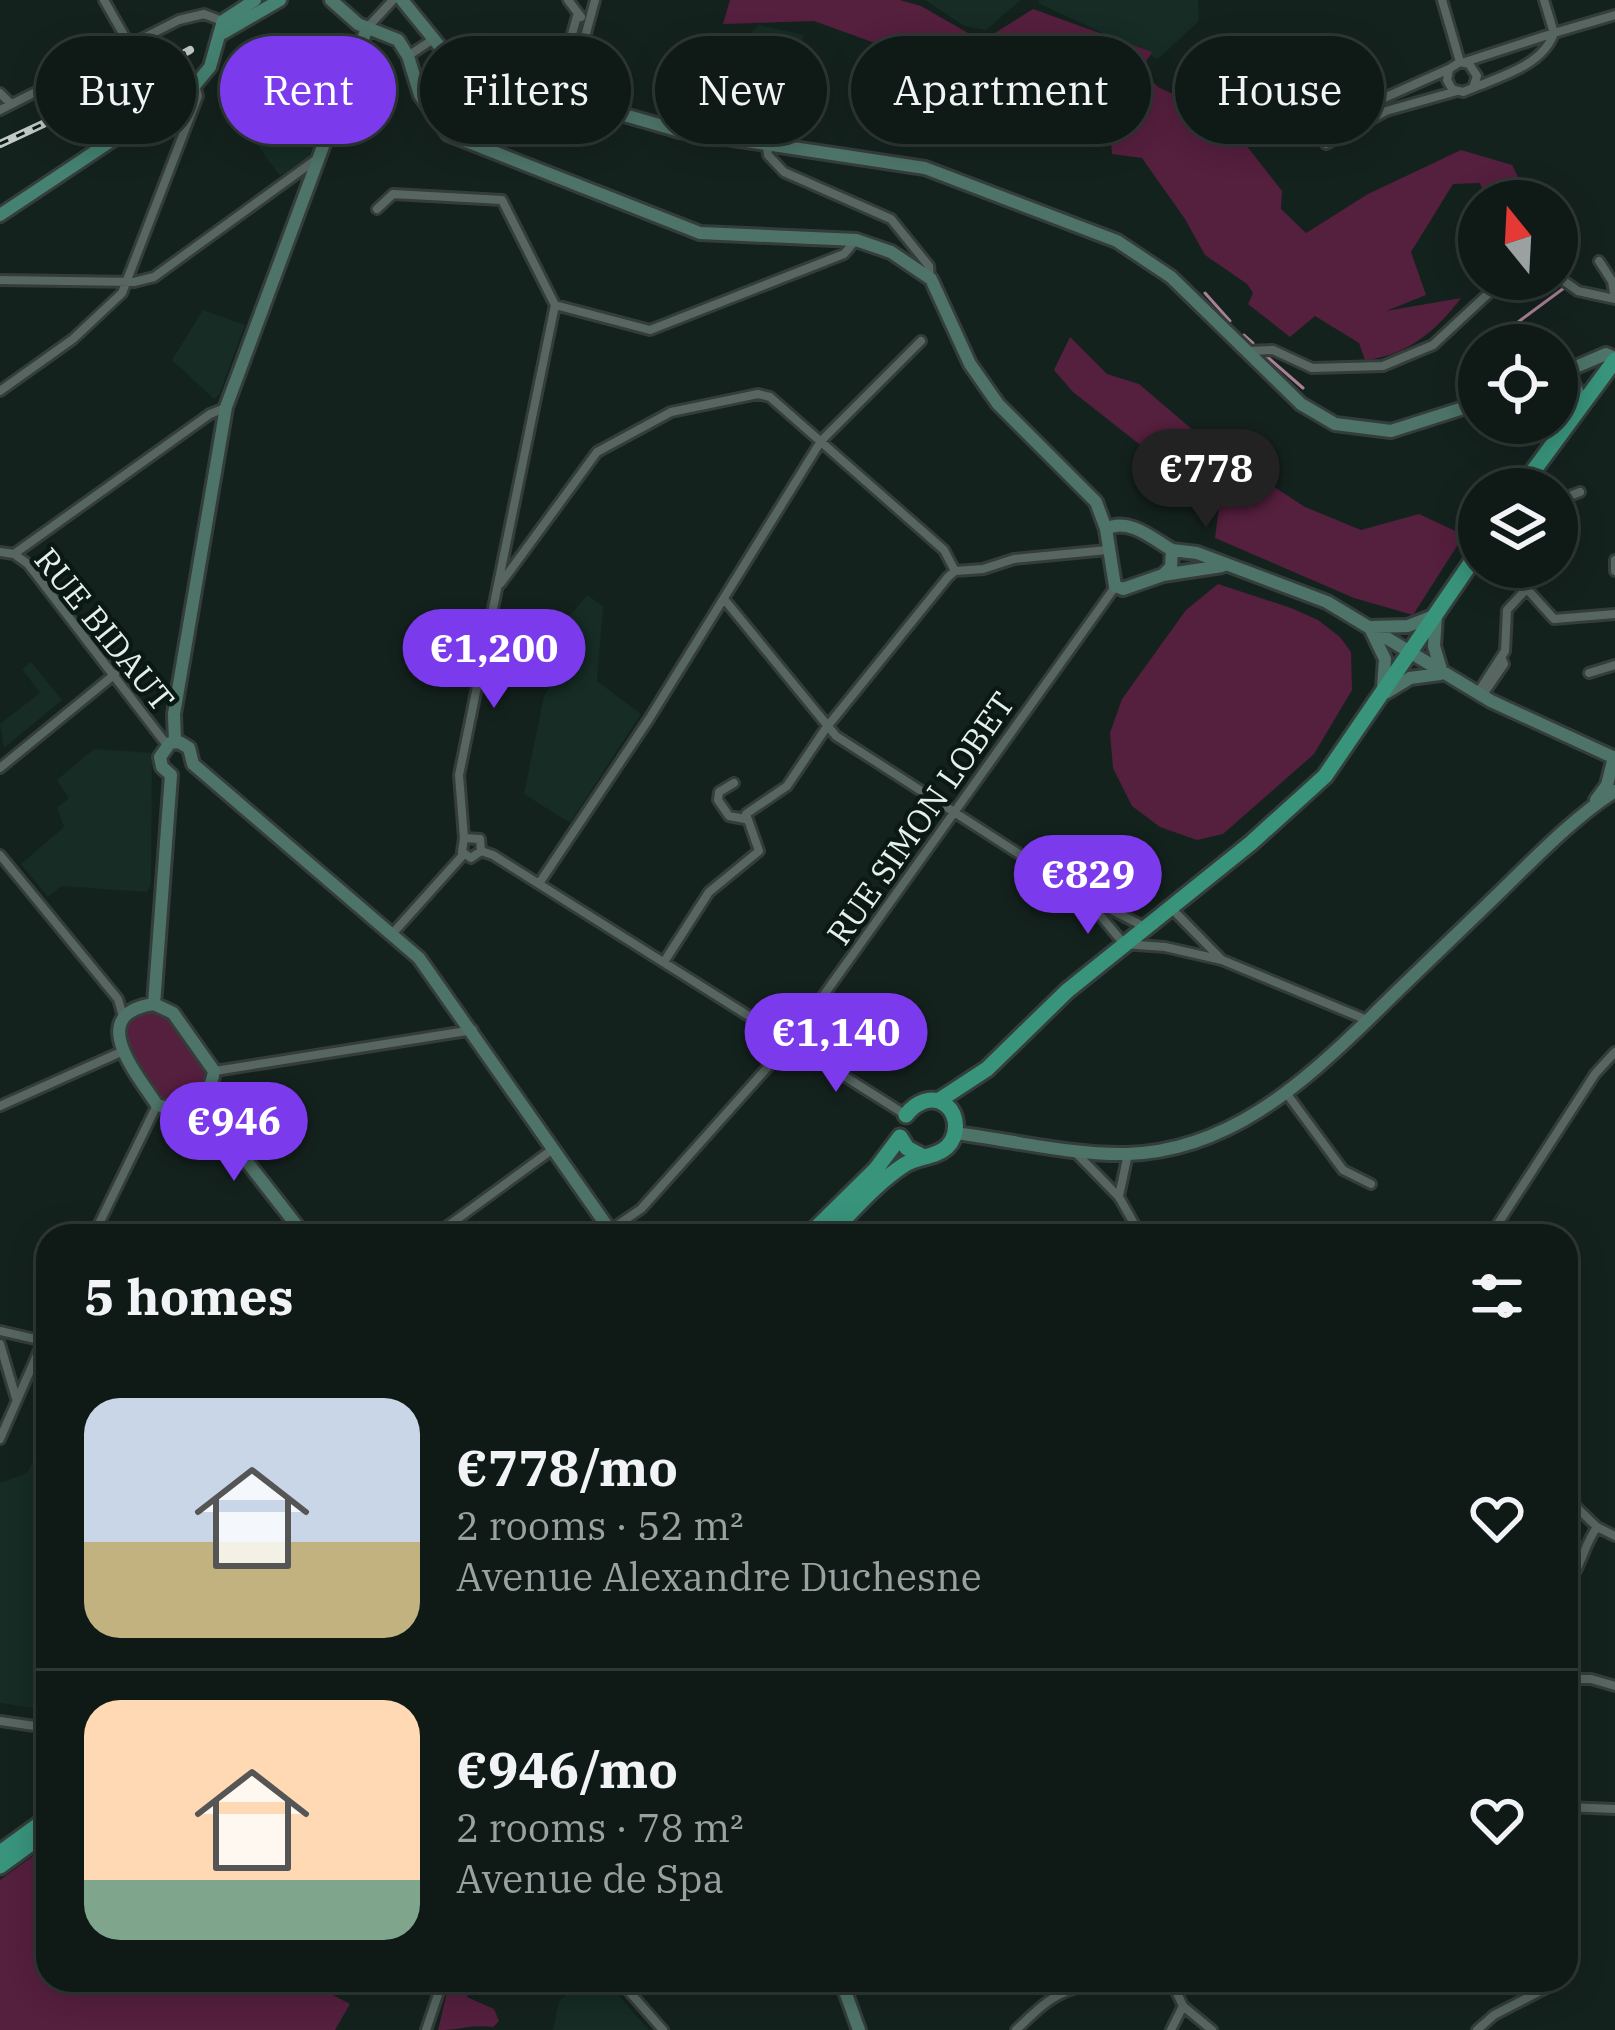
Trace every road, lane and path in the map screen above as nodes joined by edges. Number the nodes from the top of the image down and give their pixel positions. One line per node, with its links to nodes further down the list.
1 (104, 0): 15 (street)
2 (255, 0): 12 (main road)
3 (280, 0): 12 (main road)
4 (331, 0): 13 (street)
5 (398, 0): 13 (street); 17 (street)
6 (568, 0): 11 (street)
7 (595, 0): 11 (street)
8 (1442, 0): 21 (street)
9 (1544, 0): 14 (street)
10 (1615, 15): 14 (street)
11 (582, 18): 18 (street)
12 (223, 27): 16 (street); 23 (main road)
13 (367, 28): 20 (street); 37 (street)
14 (1554, 33): 21 (street); 24 (street)
15 (124, 36)
16 (147, 36)
17 (429, 36)
18 (578, 36)
19 (420, 48): 20 (street)
20 (408, 56): 42 (street)
21 (1463, 62): 22 (street); 24 (street)
22 (1449, 69): 27 (street); 28 (street)
23 (196, 84)
24 (1473, 88): 27 (street)
25 (36, 91): 29 (street)
26 (0, 92): 29 (street)
27 (1457, 92): 32 (street)
28 (1384, 95)
29 (10, 104): 31 (street)
30 (1384, 107): 32 (street)
31 (0, 110)
32 (1386, 111)
33 (631, 118): 36 (street)
34 (106, 144): 41 (main road)
35 (180, 144): 46 (street)
36 (767, 147): 44 (street); 52 (street)
37 (317, 159): 38 (street); 39 (street)
38 (282, 185): 39 (street); 46 (street)
39 (300, 204): 58 (street)
40 (376, 209): 50 (street)
41 (0, 215)
42 (856, 240): 44 (street); 50 (street)
43 (1599, 261): 48 (street)
44 (931, 279): 62 (street)
45 (0, 280): 46 (street)
46 (127, 281): 55 (street)
47 (1578, 291): 48 (street)
48 (1615, 299)
49 (1481, 300): 52 (street)
50 (554, 305): 75 (street)
51 (921, 341): 60 (street)
52 (1250, 351): 59 (street)
53 (1615, 359): 54 (street); 57 (highway)
54 (1578, 366)
55 (0, 391)
56 (1578, 393): 57 (street)
57 (1582, 402): 61 (highway)
58 (226, 407): 66 (street); 87 (street)
59 (1458, 410)
60 (821, 442): 69 (street); 75 (street); 76 (street)
61 (1535, 468)
62 (1106, 529): 63 (street); 64 (street)
63 (1107, 550): 69 (street); 73 (street)
64 (1172, 550): 68 (street); 71 (street)
65 (0, 552): 66 (street, RUE BIDAUT)
66 (14, 554): 83 (street, RUE BIDAUT)
67 (1615, 560): 70 (street)
68 (1222, 566): 71 (street); 79 (street)
69 (955, 571): 89 (street)
70 (1615, 571)
71 (1163, 575): 73 (street)
72 (1458, 582): 78 (highway)
73 (1115, 586): 98 (street, RUE SIMON LOBET)
74 (1527, 589): 77 (street); 85 (street)
75 (496, 590): 100 (street)
76 (724, 599): 89 (street); 104 (street)
77 (1615, 614)
78 (1436, 615): 79 (street); 80 (highway); 84 (street)
79 (1370, 627): 80 (street); 86 (street)
80 (1410, 653): 84 (street); 86 (highway)
81 (1615, 665): 82 (street)
82 (1589, 673)
83 (115, 674): 88 (street, RUE BIDAUT); 93 (street)
84 (1442, 674): 85 (street); 86 (street)
85 (1480, 695): 91 (street)
86 (1382, 697): 106 (highway)
87 (174, 714): 88 (street); 90 (street)
88 (149, 720): 90 (street, RUE BIDAUT)
89 (826, 728): 98 (street); 99 (street)
90 (171, 744): 92 (street); 94 (street)
91 (1614, 758): 97 (street)
92 (193, 764): 94 (street); 108 (street)
93 (0, 768)
94 (171, 775): 112 (street)
95 (734, 783): 99 (street)
96 (1615, 791): 97 (street)
97 (1592, 806): 114 (street)
98 (954, 812): 105 (street); 116 (street, RUE SIMON LOBET)
99 (745, 819): 111 (street)
100 (462, 834): 101 (street); 103 (street)
101 (481, 851): 103 (street); 104 (street)
102 (0, 855): 113 (street)
103 (464, 855): 108 (street)
104 (540, 882): 111 (street)
105 (1087, 897): 107 (street); 109 (street)
106 (1170, 907): 107 (highway); 110 (street)
107 (1145, 927): 109 (highway)
108 (393, 933): 115 (street)
109 (1124, 944): 110 (street); 119 (highway)
110 (1222, 961): 114 (street)
111 (664, 962): 116 (street)
112 (154, 1004): 113 (street); 120 (street)
113 (124, 1020): 117 (street)
114 (1367, 1020): 121 (street)
115 (473, 1030): 120 (street); 129 (street)
116 (791, 1041): 126 (street); 139 (street, RUE SIMON LOBET)
117 (121, 1052): 124 (street); 125 (street)
118 (1615, 1052): 143 (street)
119 (987, 1070): 122 (highway); 127 (highway)
120 (214, 1071): 123 (street)
121 (1287, 1094): 131 (street); 133 (street)
122 (938, 1101): 126 (highway); 127 (highway)
123 (201, 1103): 124 (street); 136 (street)
124 (157, 1105): 135 (street)
125 (0, 1106)
126 (906, 1115): 128 (main road)
127 (955, 1126): 130 (street); 132 (highway)
128 (900, 1137): 132 (highway); 140 (highway)
129 (554, 1150): 137 (street); 138 (street)
130 (1075, 1150): 131 (street); 134 (street)
131 (1128, 1154): 134 (street)
132 (922, 1156): 141 (highway)
133 (1371, 1184)
134 (1119, 1197): 142 (street)
135 (99, 1224)
136 (296, 1224)
137 (451, 1224)
138 (606, 1224)
139 (623, 1224)
140 (820, 1224)
141 (840, 1224)
142 (1134, 1224)
143 (1498, 1224)
144 (0, 1331): 145 (street)
145 (36, 1339)
146 (0, 1344): 148 (street)
147 (36, 1360): 148 (street)
148 (17, 1399): 149 (street)
149 (0, 1439)
150 (1578, 1509): 151 (street)
151 (1597, 1527): 152 (street); 153 (street)
152 (1615, 1536)
153 (1578, 1570)
154 (1578, 1679): 155 (street)
155 (1615, 1686)
156 (0, 1721): 157 (street)
157 (36, 1726)
158 (1578, 1807): 159 (street)
159 (1615, 1809)
160 (36, 1827): 162 (highway)
161 (36, 1840): 163 (highway)
162 (0, 1853)
163 (0, 1866)
164 (439, 1992): 171 (street)
165 (630, 1992): 172 (street)
166 (845, 1992): 173 (street)
167 (1064, 1992): 174 (street)
168 (1177, 1992): 170 (street)
169 (1539, 1992): 177 (street)
170 (1183, 2006): 175 (street); 176 (street)
171 (426, 2030)
172 (663, 2030)
173 (859, 2030)
174 (1016, 2030)
175 (1171, 2030)
176 (1212, 2030)
177 (1477, 2030)

